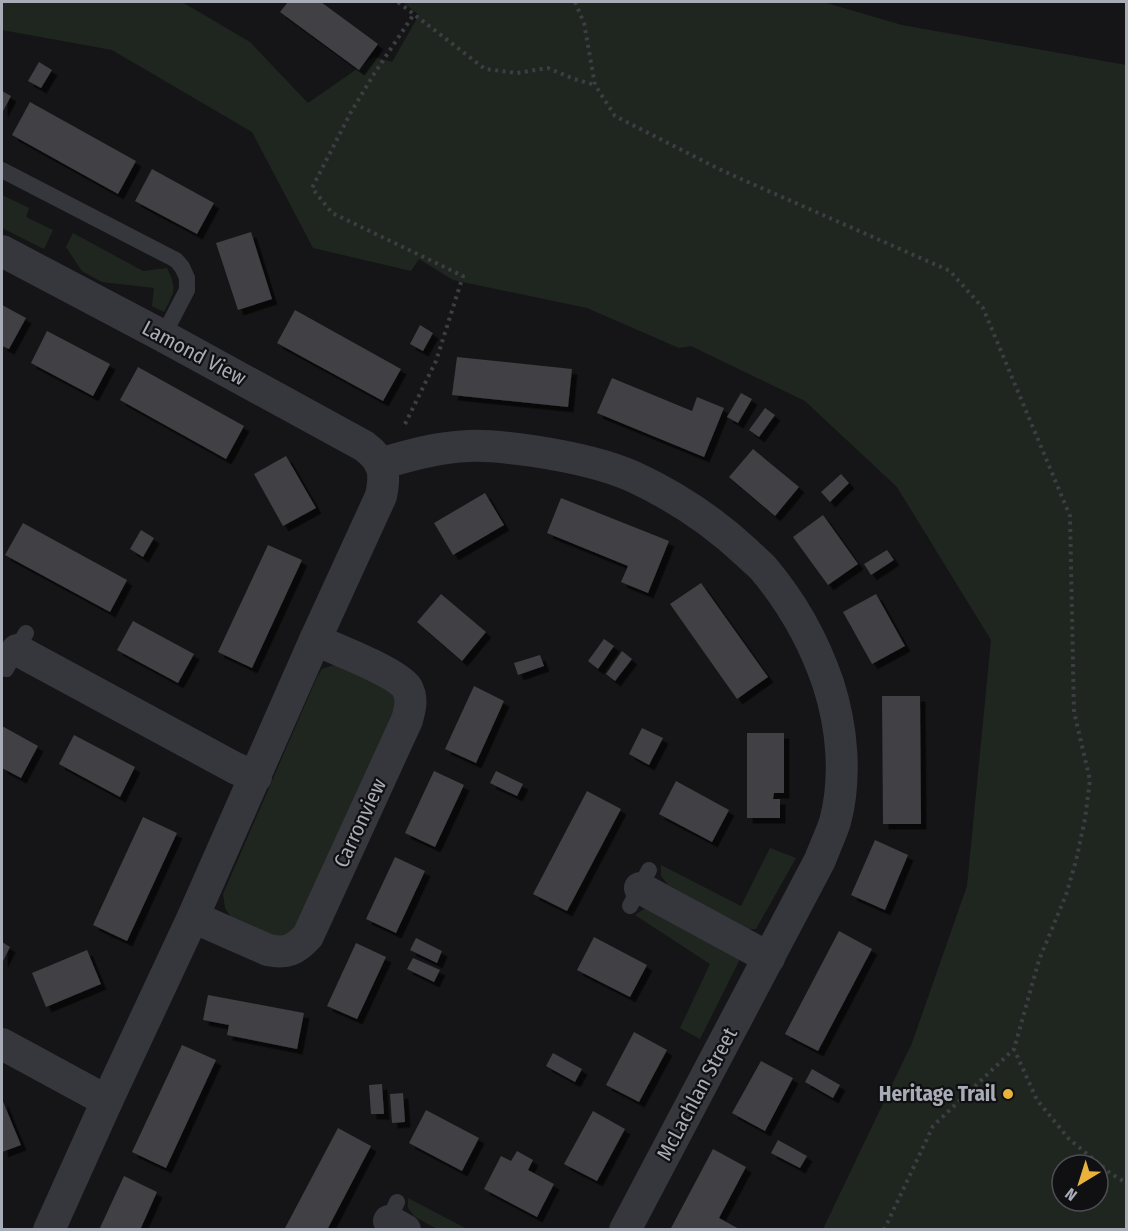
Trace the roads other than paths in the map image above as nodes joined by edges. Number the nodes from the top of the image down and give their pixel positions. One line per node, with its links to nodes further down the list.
1 (2, 170): 3 (lane)
2 (2, 251): 3 (street, Lamond View)
3 (163, 336): 4 (street, Lamond View)
4 (391, 460): 5 (street); 10 (street, McLachlan Street)
5 (315, 640): 7 (street); 9 (street, Carronview)
6 (15, 650): 7 (street)
7 (256, 777): 9 (street)
8 (640, 888): 10 (street)
9 (193, 917): 12 (street)
10 (769, 958): 14 (street, McLachlan Street)
11 (2, 1044): 12 (street)
12 (107, 1101): 13 (street)
13 (49, 1230)
14 (625, 1230)

